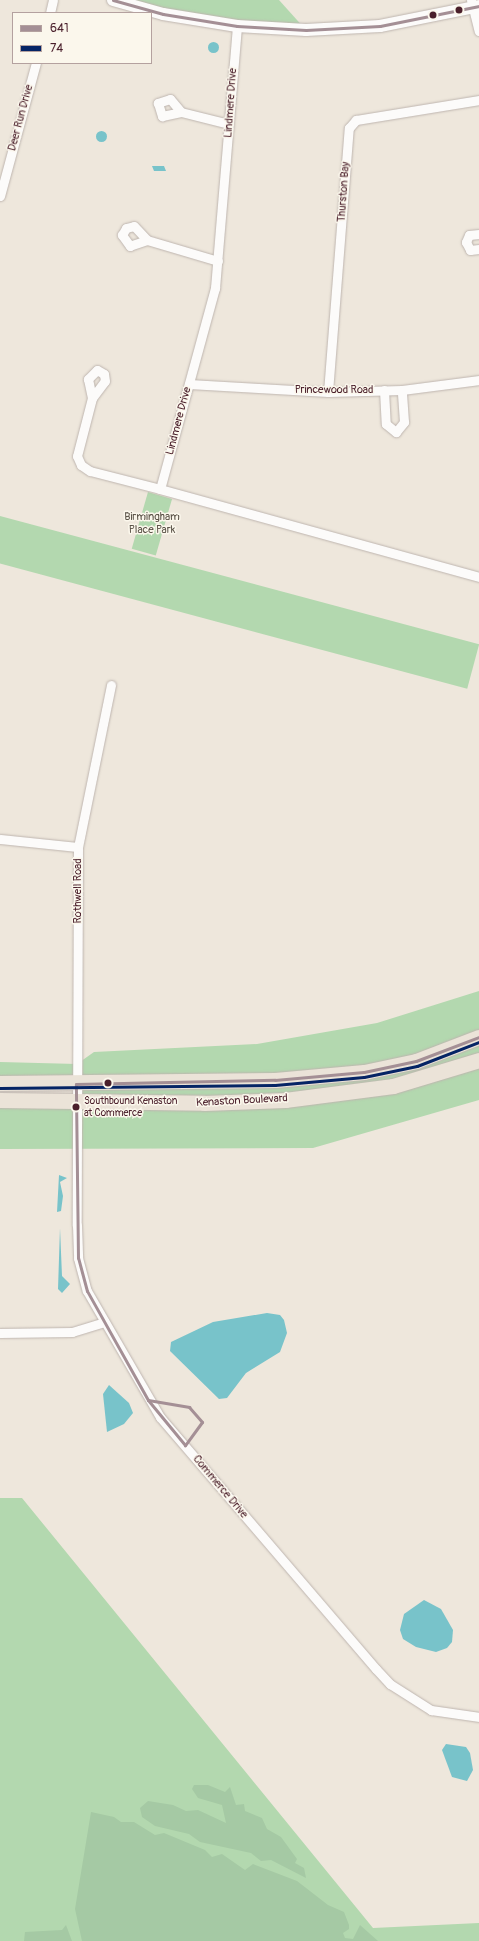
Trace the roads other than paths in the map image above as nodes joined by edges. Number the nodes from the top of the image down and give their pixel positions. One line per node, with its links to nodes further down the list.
1 (53, 0): 4 (street)
2 (113, 0): 5 (street)
3 (474, 5): 5 (street); 6 (street)
4 (50, 12)
5 (237, 26): 10 (street, Lindmere Drive)
6 (479, 31)
7 (36, 64): 11 (street, Deer Run Drive)
8 (479, 100): 20 (street, Thurston Bay)
9 (181, 112): 10 (street)
10 (229, 124): 15 (street, Lindmere Drive)
11 (0, 196)
12 (479, 234): 14 (street)
13 (146, 240): 15 (street)
14 (479, 250)
15 (218, 261): 17 (street, Lindmere Drive)
16 (479, 380): 19 (street, Princewood Road)
17 (189, 384): 20 (street, Princewood Road); 22 (street, Lindmere Drive)
18 (384, 390): 19 (street, Princewood Road); 19 (street); 20 (street, Princewood Road)
19 (402, 390)
20 (328, 392)
21 (92, 398): 22 (street)
22 (160, 489): 23 (street)
23 (479, 577)
24 (111, 685): 26 (street, Rothwell Road)
25 (0, 839): 26 (street)
26 (78, 847): 30 (street, Rothwell Road)
27 (479, 1037): 30 (main road, Kenaston Boulevard)
28 (479, 1060): 32 (main road, Kenaston Boulevard)
29 (0, 1083): 30 (main road, Kenaston Boulevard)
30 (76, 1084): 32 (street, Rothwell Road)
31 (0, 1100): 32 (main road, Kenaston Boulevard)
32 (76, 1101): 33 (street, Commerce Drive)
33 (104, 1322): 34 (street); 35 (street, Commerce Drive)
34 (0, 1333)
35 (479, 1717)

